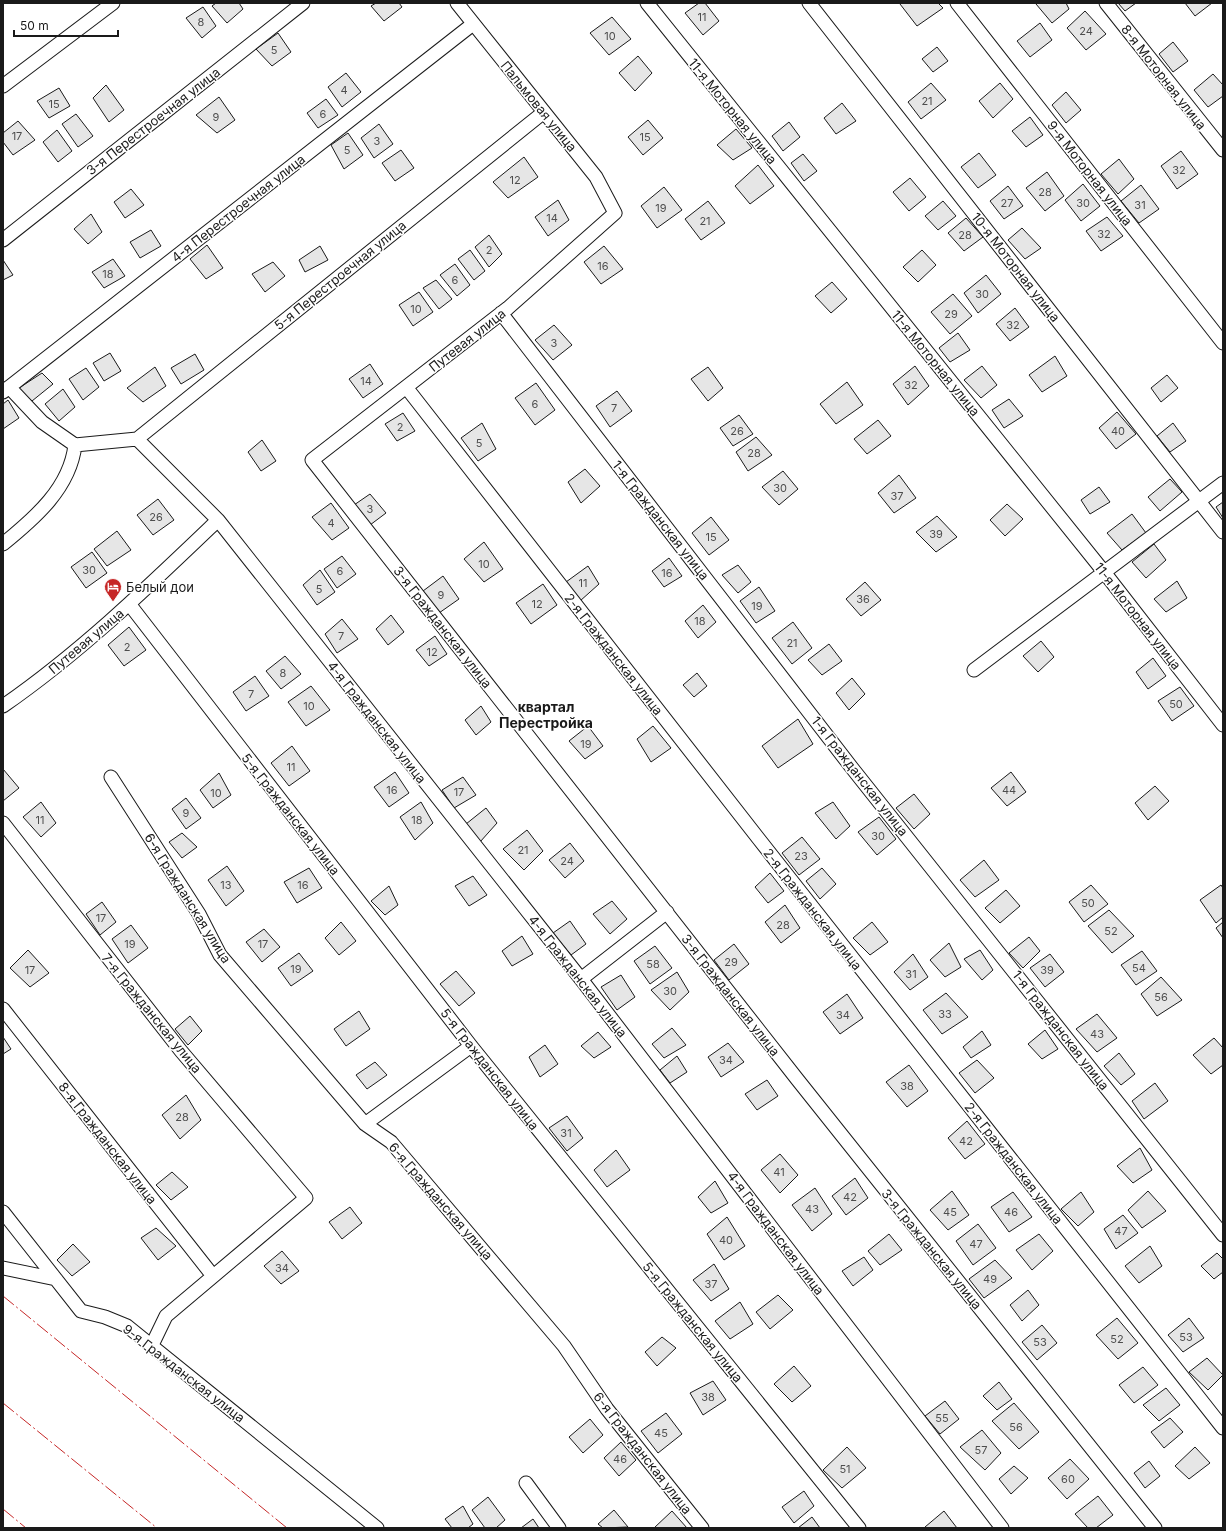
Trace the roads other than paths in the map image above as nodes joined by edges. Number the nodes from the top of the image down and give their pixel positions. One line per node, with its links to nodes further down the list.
1 (113, 3): 9 (street)
2 (303, 3): 13 (street, 3-я Перестроечная улица)
3 (457, 3): 8 (street, Пальмовая улица)
4 (647, 3): 26 (street, 11-я Моторная улица)
5 (809, 3): 22 (street, 10-я Моторная улица)
6 (957, 3): 15 (street, 9-я Моторная улица)
7 (1106, 3): 11 (street, 8-я Моторная улица)
8 (473, 24): 10 (street, Пальмовая улица); 17 (street, 4-я Перестроечная улица)
9 (3, 86)
10 (544, 112): 12 (street, Пальмовая улица); 18 (street, 5-я Перестроечная улица)
11 (1223, 150)
12 (615, 213): 14 (street, Путевая улица)
13 (3, 240)
14 (501, 313): 16 (street, Путевая улица); 39 (street, 1-я Гражданская улица)
15 (1223, 343)
16 (406, 387): 20 (street, Путевая улица); 44 (street, 2-я Гражданская улица)
17 (6, 389): 19 (street)
18 (137, 439): 19 (street); 23 (street, 4-я Гражданская улица)
19 (75, 445): 25 (street)
20 (312, 460): 33 (street, 3-я Гражданская улица)
21 (1223, 483): 22 (street)
22 (1199, 501): 24 (street, 10-я Моторная улица); 26 (street)
23 (218, 520): 27 (street, Путевая улица); 34 (street, 4-я Гражданская улица)
24 (1223, 532)
25 (3, 544)
26 (1104, 572): 28 (street); 30 (street, 11-я Моторная улица)
27 (130, 604): 29 (street, Путевая улица); 36 (street, 5-я Гражданская улица)
28 (974, 670)
29 (3, 706)
30 (1223, 725)
31 (112, 777): 37 (street, 6-я Гражданская улица)
32 (3, 823): 41 (street, 7-я Гражданская улица)
33 (666, 912): 34 (street); 51 (street, 3-я Гражданская улица)
34 (581, 979): 50 (street, 4-я Гражданская улица)
35 (3, 1009): 41 (street, 8-я Гражданская улица)
36 (471, 1046): 37 (street); 49 (street, 5-я Гражданская улица)
37 (365, 1124): 48 (street, 6-я Гражданская улица)
38 (3, 1212): 42 (street, 9-я Гражданская улица)
39 (1223, 1235)
40 (3, 1268): 42 (street)
41 (213, 1276): 43 (street)
42 (56, 1279): 43 (street, 9-я Гражданская улица)
43 (152, 1345): 46 (street, 9-я Гражданская улица)
44 (1223, 1428)
45 (526, 1483): 47 (street)
46 (377, 1528)
47 (559, 1528)
48 (702, 1528)
49 (859, 1528)
50 (1002, 1528)
51 (1155, 1528)

